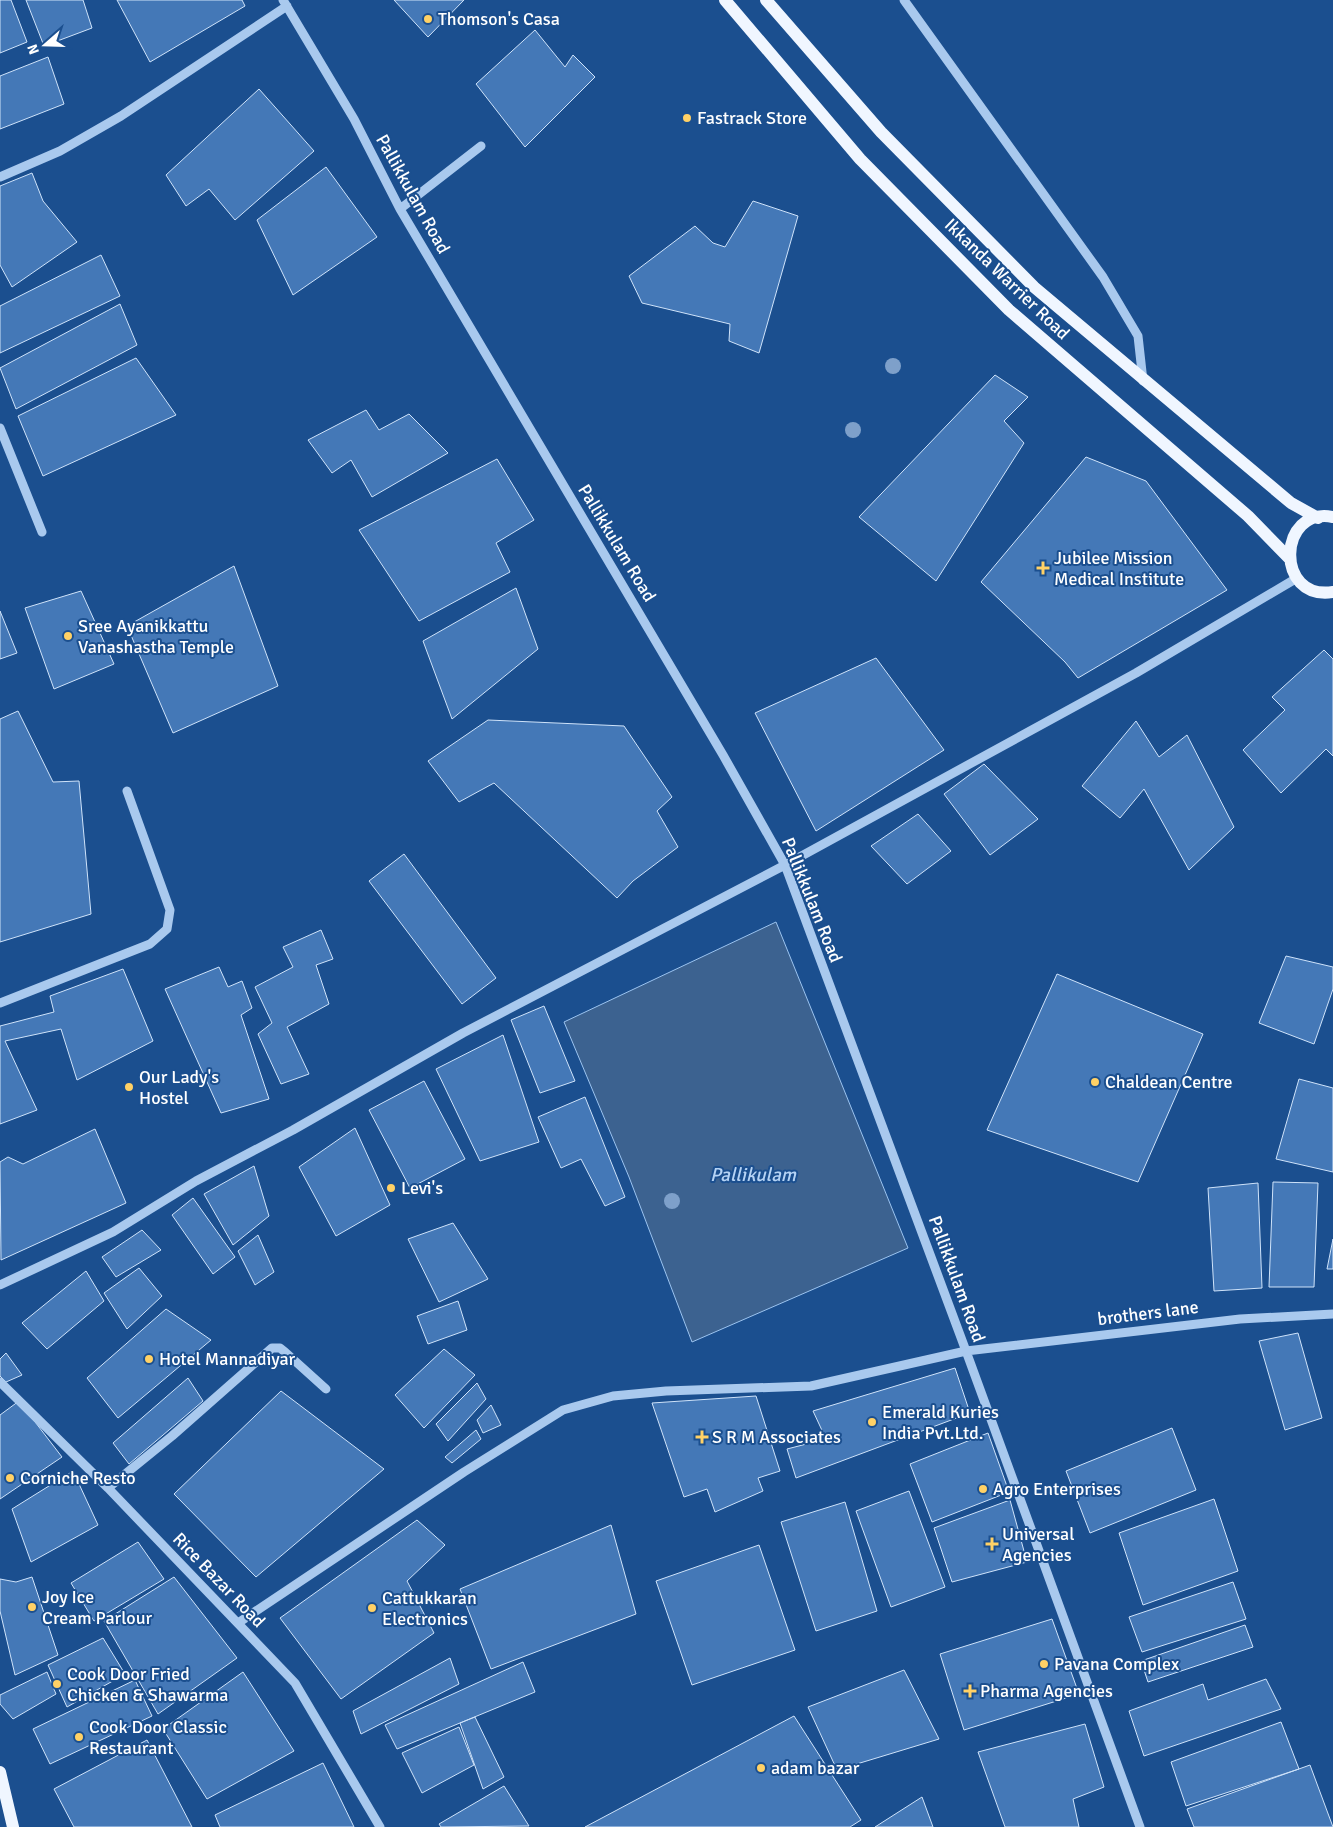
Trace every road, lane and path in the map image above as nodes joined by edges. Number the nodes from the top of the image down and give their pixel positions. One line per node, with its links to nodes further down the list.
1 (725, 0): 13 (main road, Ikkanda Warrier Road)
2 (766, 0): 8 (main road, Ikkanda Warrier Road)
3 (904, 0): 8 (street)
4 (285, 3): 6 (street); 7 (street, Pallikkulam Road)
5 (481, 146): 7 (street)
6 (0, 177)
7 (400, 209): 17 (street, Pallikkulam Road)
8 (1143, 381): 11 (main road, Ikkanda Warrier Road)
9 (0, 428): 12 (street)
10 (1333, 517): 11 (main road)
11 (1318, 518): 13 (main road)
12 (42, 532)
13 (1289, 558): 14 (main road)
14 (1297, 578): 15 (main road); 17 (street)
15 (1333, 592)
16 (127, 791): 18 (street)
17 (784, 864): 19 (street); 21 (street, Pallikkulam Road)
18 (0, 1004)
19 (0, 1285)
20 (1333, 1314): 21 (street, brothers lane)
21 (966, 1351): 25 (street, brothers lane); 29 (street, Pallikkulam Road)
22 (0, 1382): 24 (street, Rice Bazar Road)
23 (326, 1389): 24 (street)
24 (108, 1488): 25 (street, Rice Bazar Road)
25 (238, 1624): 28 (street, Rice Bazar Road)
26 (0, 1772): 27 (main road)
27 (14, 1827)
28 (380, 1827)
29 (1140, 1827)

